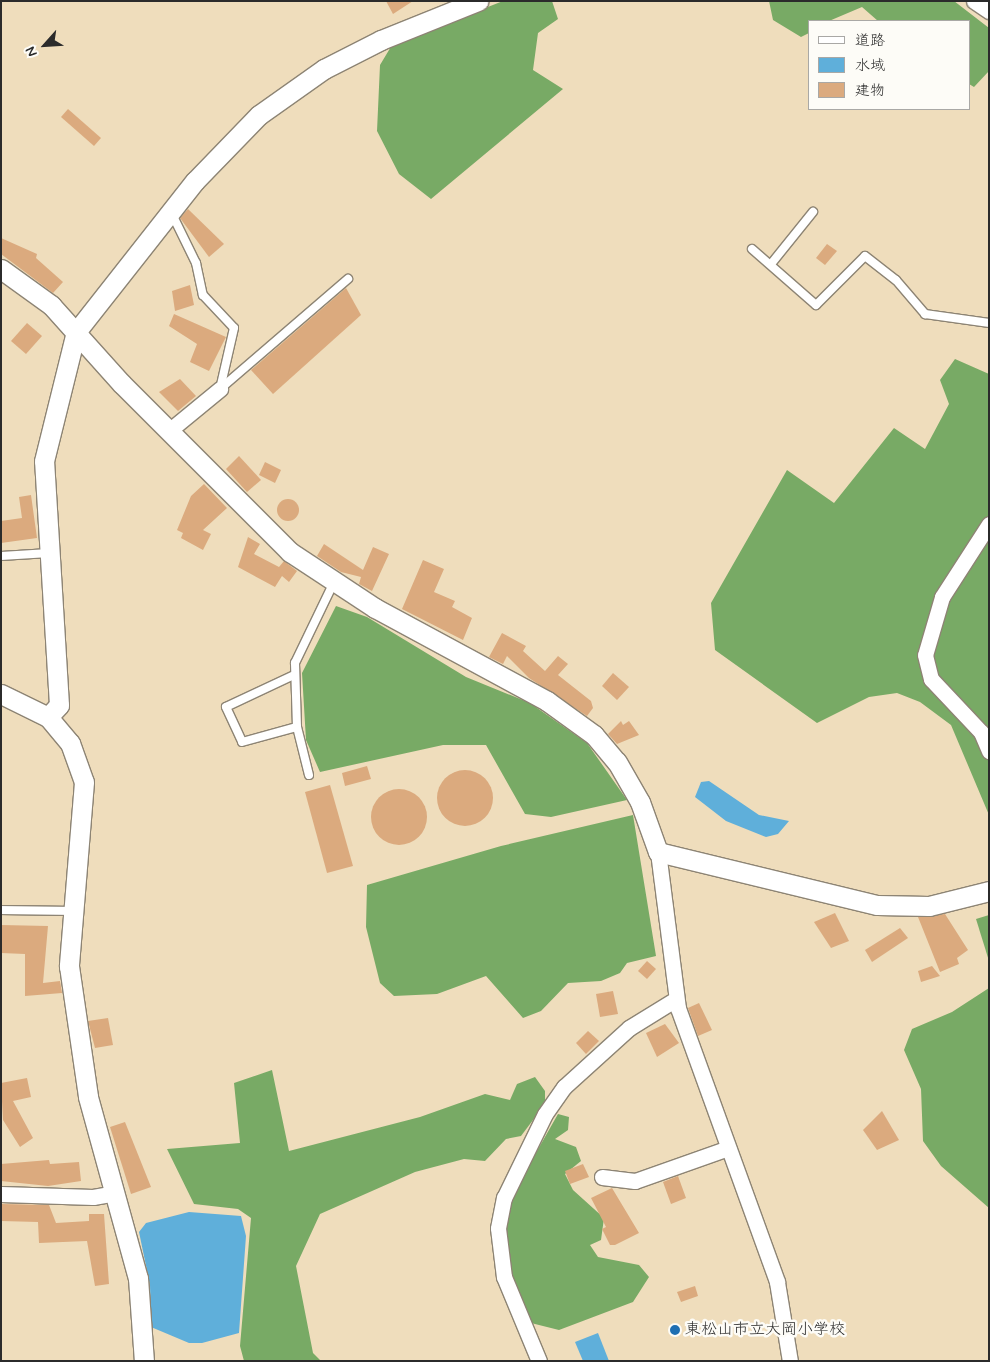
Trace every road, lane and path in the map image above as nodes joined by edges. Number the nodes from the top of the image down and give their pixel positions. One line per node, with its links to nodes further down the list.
1 (478, 1): 2 (street)
2 (444, 7): 3 (street)
3 (171, 212): 10 (street); 11 (lane)
4 (813, 212): 6 (lane)
5 (752, 249): 6 (lane)
6 (771, 264): 9 (lane)
7 (1, 269): 10 (street)
8 (348, 279): 11 (lane)
9 (989, 323)
10 (76, 332): 12 (street); 14 (street)
11 (220, 389): 12 (street)
12 (170, 430): 16 (street)
13 (989, 524): 21 (street)
14 (50, 553): 15 (lane); 19 (street)
15 (1, 556)
16 (334, 584): 17 (lane); 23 (street)
17 (294, 675): 20 (lane); 20 (lane)
18 (1, 694): 19 (street)
19 (48, 717): 26 (street)
20 (297, 727): 22 (lane)
21 (989, 751)
22 (309, 775)
23 (658, 852): 24 (street); 27 (street)
24 (989, 891)
25 (1, 910): 26 (lane)
26 (72, 911): 30 (street)
27 (676, 999): 28 (street); 33 (street)
28 (728, 1148): 29 (street); 34 (street)
29 (602, 1177)
30 (116, 1192): 31 (street); 32 (street)
31 (1, 1194)
32 (144, 1361)
33 (539, 1361)
34 (790, 1361)

